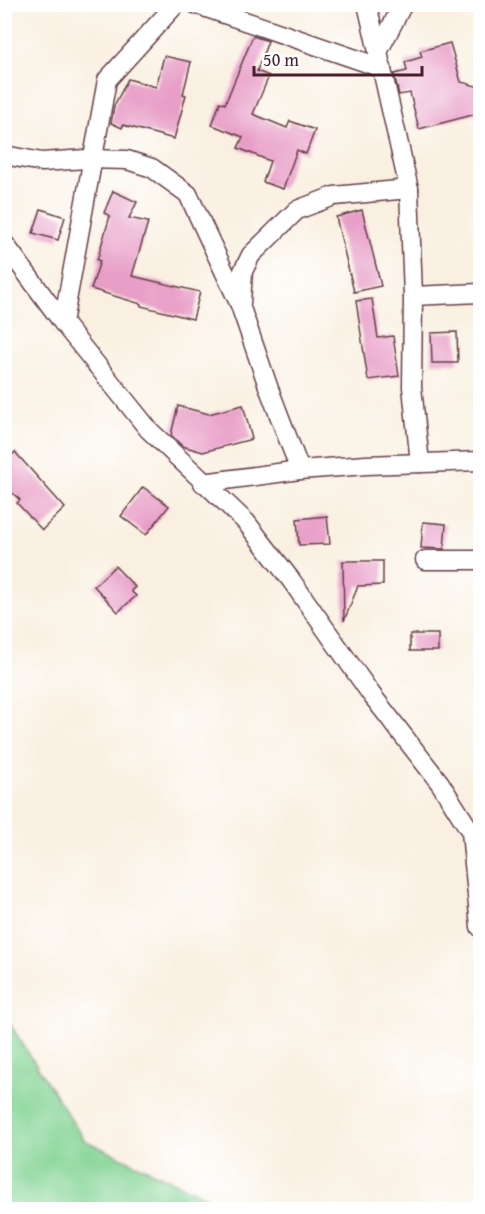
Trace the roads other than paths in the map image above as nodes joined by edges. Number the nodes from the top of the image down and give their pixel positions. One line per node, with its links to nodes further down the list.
1 (176, 4): 7 (street)
2 (195, 4): 5 (street)
3 (367, 4): 5 (street)
4 (403, 4): 5 (street)
5 (380, 60): 8 (street)
6 (4, 155): 7 (street)
7 (93, 159): 12 (street); 13 (street)
8 (409, 189): 11 (street); 12 (street)
9 (4, 243): 13 (street)
10 (480, 293): 11 (street)
11 (413, 296): 15 (street)
12 (240, 305): 16 (street)
13 (63, 323): 17 (street)
14 (480, 461): 15 (street)
15 (420, 463): 16 (street)
16 (300, 470): 17 (street)
17 (203, 483): 20 (street)
18 (425, 560): 19 (street)
19 (480, 560)
20 (480, 927)

